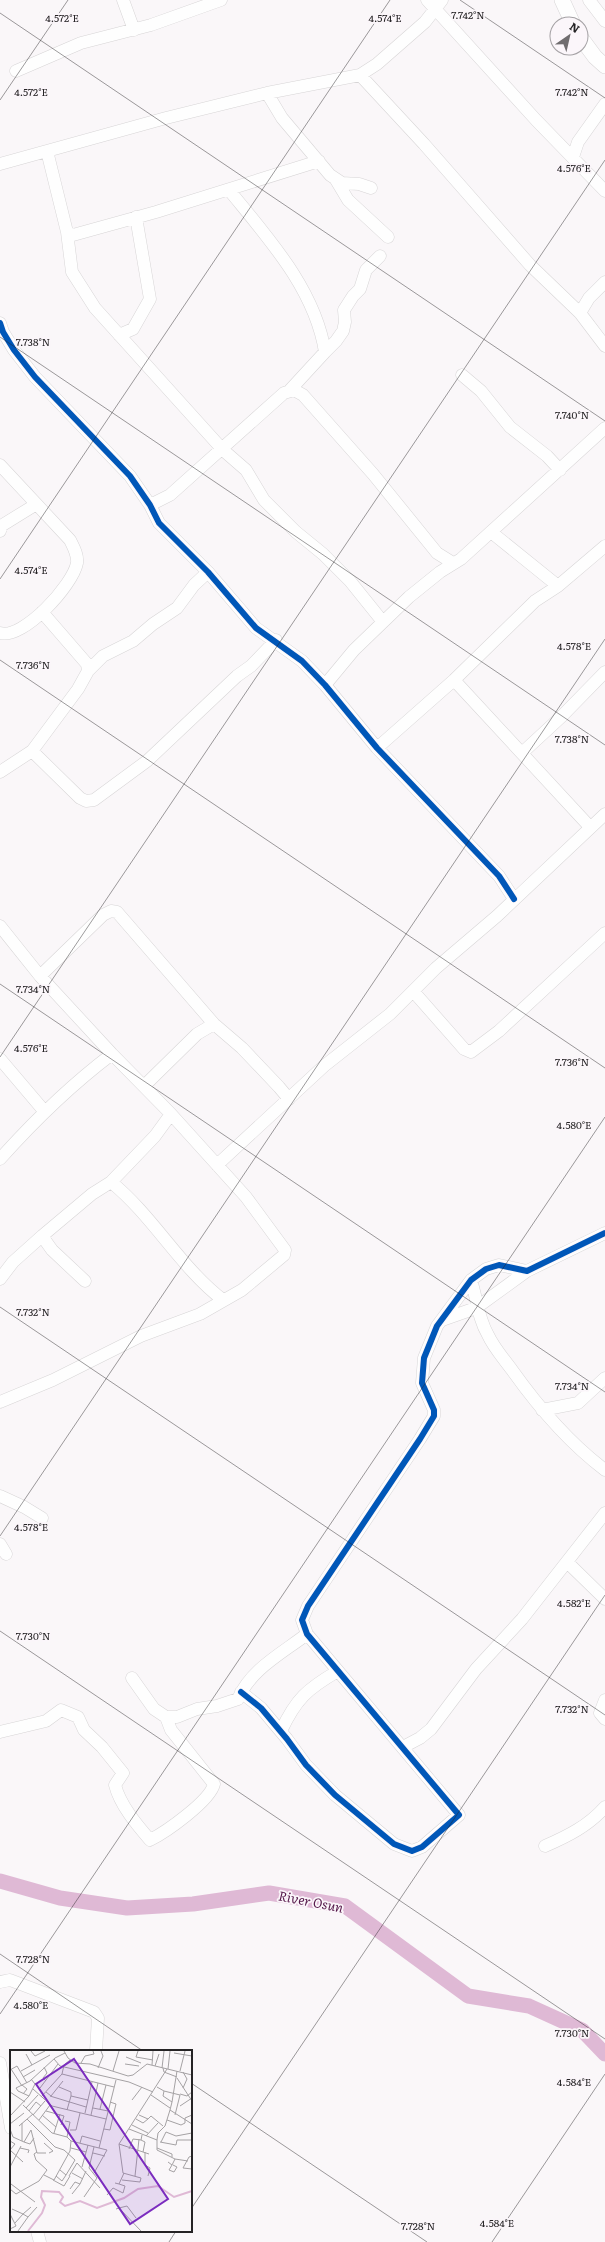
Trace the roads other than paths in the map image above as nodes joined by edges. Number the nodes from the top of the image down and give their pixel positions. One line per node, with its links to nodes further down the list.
1 (123, 0): 8 (street)
2 (221, 0): 8 (street)
3 (562, 0): 6 (main road)
4 (588, 0): 7 (street)
5 (435, 3): 12 (street); 16 (street)
6 (569, 16)
7 (605, 21)
8 (134, 30): 11 (street)
9 (589, 49): 10 (main road)
10 (605, 66)
11 (16, 72)
12 (360, 75): 13 (street); 30 (street)
13 (267, 93): 17 (street); 19 (street)
14 (605, 104): 15 (street)
15 (578, 142): 16 (street); 18 (street)
16 (562, 147): 18 (street)
17 (47, 150): 20 (street); 26 (street)
18 (573, 157): 24 (street)
19 (319, 161): 21 (street); 23 (street)
20 (0, 164)
21 (336, 180): 22 (street); 27 (street)
22 (371, 188)
23 (229, 190): 25 (street); 34 (street)
24 (605, 190)
25 (136, 217): 26 (street); 32 (street)
26 (67, 232): 32 (street)
27 (388, 237)
28 (380, 256): 34 (street)
29 (605, 282): 30 (street)
30 (580, 313): 33 (street)
31 (1, 330): 42 (street)
32 (119, 335): 38 (street)
33 (605, 346)
34 (325, 352): 36 (street)
35 (462, 375): 40 (street)
36 (290, 390): 38 (street); 46 (street)
37 (605, 428): 40 (street)
38 (223, 450): 42 (street); 50 (street)
39 (0, 465): 41 (street)
40 (560, 470): 44 (street)
41 (35, 505): 43 (street); 49 (street)
42 (150, 505): 47 (street)
43 (0, 527)
44 (491, 532): 46 (street); 48 (street)
45 (605, 546): 48 (street)
46 (453, 563): 50 (street)
47 (208, 572): 52 (street); 53 (street)
48 (558, 586): 55 (street)
49 (42, 612): 51 (street); 53 (street)
50 (383, 622): 56 (street)
51 (0, 633)
52 (276, 640): 56 (street); 58 (street)
53 (88, 671): 58 (street)
54 (605, 672): 59 (street)
55 (454, 680): 57 (street); 59 (street)
56 (326, 685): 57 (street)
57 (377, 748): 63 (street)
58 (32, 751): 60 (street)
59 (522, 753): 62 (street)
60 (0, 772)
61 (605, 814): 62 (street)
62 (590, 827): 63 (street)
63 (514, 899): 67 (street)
64 (0, 926): 66 (street)
65 (605, 933): 67 (street)
66 (40, 976): 68 (street); 69 (street)
67 (413, 991): 72 (street)
68 (214, 1024): 71 (street); 72 (street)
69 (112, 1054): 71 (street); 73 (street)
70 (0, 1059): 73 (street)
71 (144, 1086): 74 (street)
72 (289, 1099): 76 (street)
73 (45, 1112): 75 (street)
74 (171, 1114): 76 (street); 77 (street)
75 (0, 1159)
76 (217, 1165): 84 (street)
77 (110, 1182): 79 (street); 84 (street)
78 (605, 1233): 80 (street)
79 (42, 1236): 81 (street); 83 (street)
80 (527, 1271): 82 (street); 85 (street)
81 (0, 1279)
82 (471, 1280): 85 (street); 86 (street)
83 (85, 1281)
84 (223, 1300): 88 (street)
85 (476, 1308): 86 (street); 89 (street)
86 (442, 1320): 96 (street)
87 (605, 1378): 89 (street)
88 (0, 1402)
89 (542, 1410): 90 (street)
90 (605, 1470)
91 (0, 1496): 93 (street)
92 (605, 1513): 94 (street)
93 (42, 1518)
94 (567, 1562): 95 (street); 105 (street)
95 (605, 1599)
96 (307, 1634): 97 (street); 99 (street)
97 (338, 1671): 103 (street); 105 (street)
98 (132, 1678): 101 (street)
99 (241, 1692): 101 (street); 103 (street)
100 (605, 1700): 102 (street)
101 (166, 1717): 104 (street)
102 (605, 1720)
103 (281, 1731): 105 (street)
104 (0, 1732)
105 (403, 1748)
106 (605, 1807): 107 (street)
107 (545, 1846)
108 (0, 1982): 109 (street)
109 (96, 2050)
110 (0, 2063): 111 (street)
111 (10, 2122)
112 (37, 2232): 113 (street)
113 (40, 2242)

